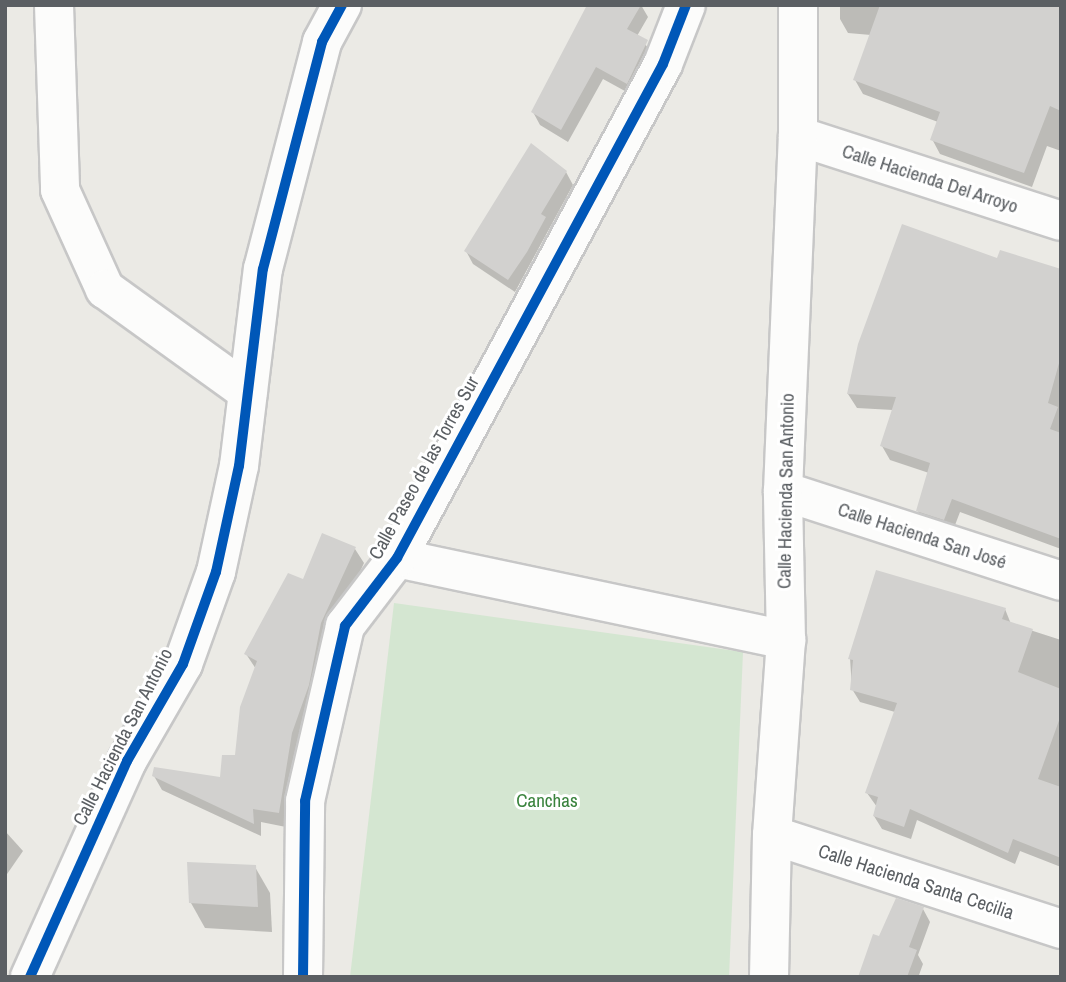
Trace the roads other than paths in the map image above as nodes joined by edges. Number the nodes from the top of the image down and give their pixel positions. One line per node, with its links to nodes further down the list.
1 (54, 5): 7 (street)
2 (342, 5): 7 (street, Calle Hacienda San Antonio)
3 (686, 5): 9 (street, Calle Paseo de las Torres Sur)
4 (799, 5): 5 (street, Calle Hacienda San Antonio)
5 (798, 136): 6 (street, Calle Hacienda Del Arroyo); 8 (street, Calle Hacienda San Antonio)
6 (1061, 221)
7 (248, 392): 14 (street, Calle Hacienda San Antonio)
8 (783, 491): 10 (street, Calle Hacienda San José); 11 (street, Calle Hacienda San Antonio)
9 (397, 558): 11 (street); 15 (street, Calle Paseo de las Torres Sur)
10 (1061, 581)
11 (786, 640): 12 (street, Calle Hacienda San Antonio)
12 (772, 835): 13 (street, Calle Hacienda Santa Cecilia); 16 (street, Calle Hacienda San Antonio)
13 (1061, 929)
14 (30, 977)
15 (303, 977)
16 (769, 977)

